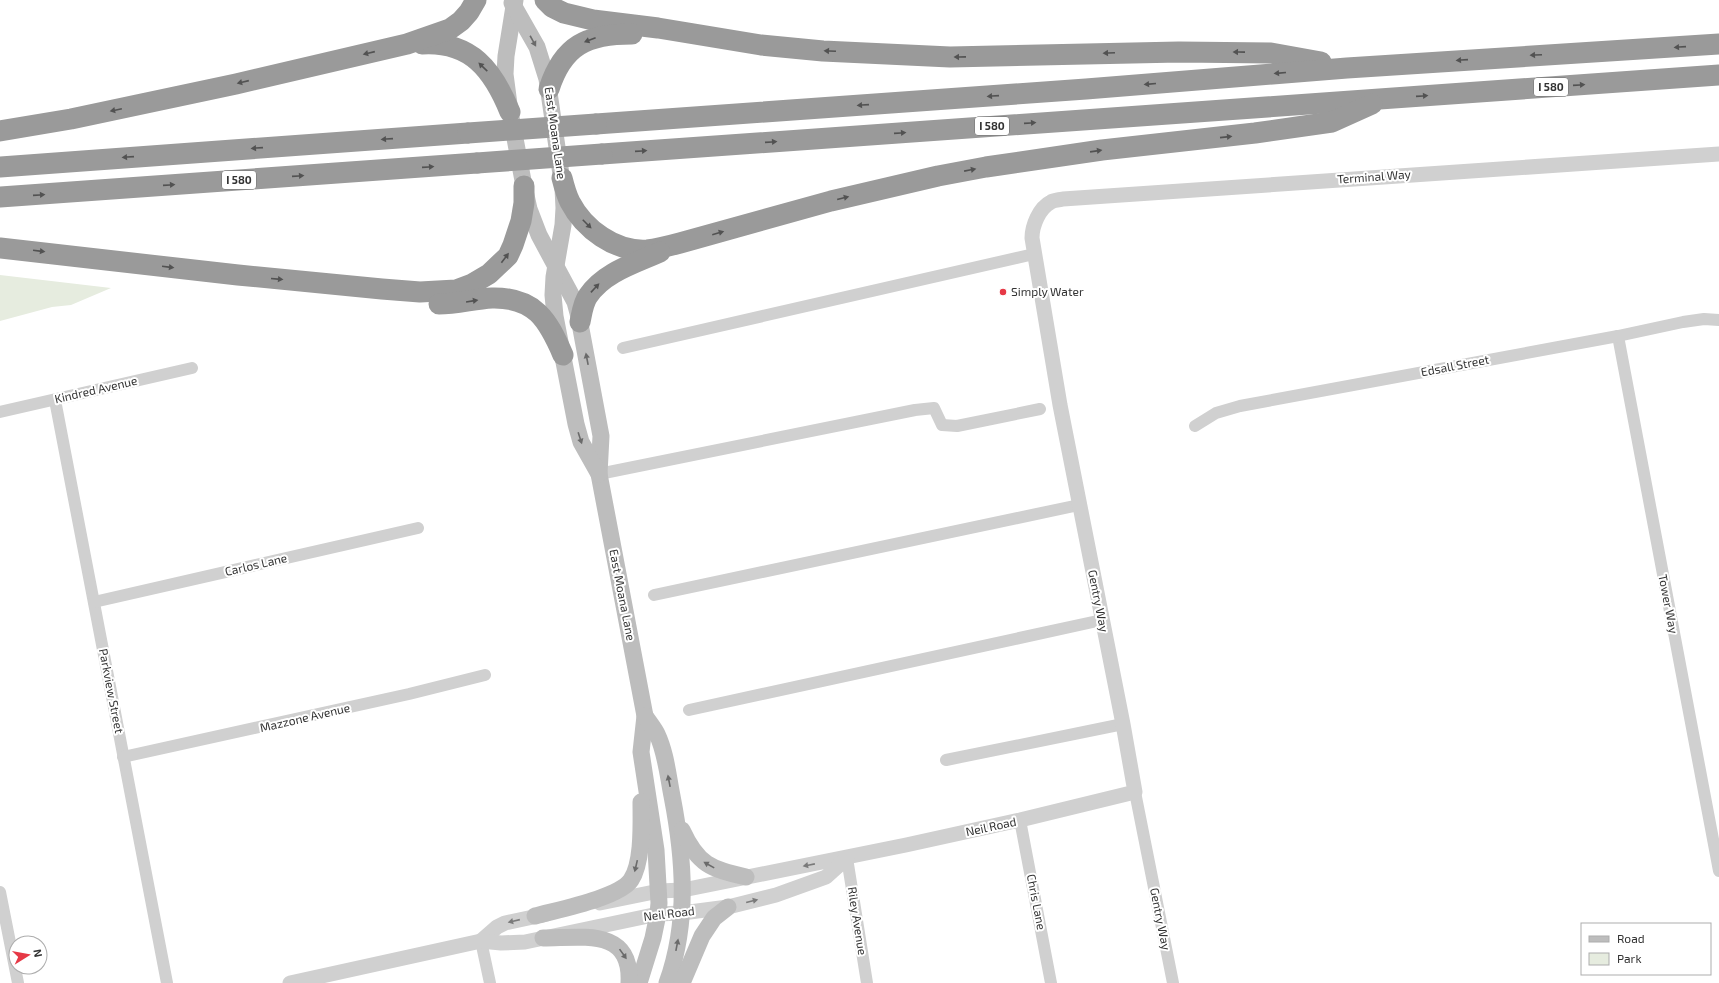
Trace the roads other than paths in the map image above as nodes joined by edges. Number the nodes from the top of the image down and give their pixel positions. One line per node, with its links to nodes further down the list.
1 (476, 0): 5 (highway)
2 (545, 0): 4 (highway)
3 (513, 2): 9 (main road, East Moana Lane, one-way to 9); 11 (main road, East Moana Lane)
4 (684, 32): 7 (highway, one-way to 4); 9 (highway, one-way to 9)
5 (408, 44): 11 (highway, one-way to 5); 12 (highway, one-way to 12)
6 (1719, 44): 7 (highway, one-way to 7)
7 (1347, 68): 14 (highway, one-way to 14, bridge)
8 (1719, 74): 10 (highway, I 580, one-way to 8)
9 (549, 89): 15 (main road, East Moana Lane)
10 (1383, 98): 17 (highway, I 580, one-way to 10, bridge); 19 (highway, one-way to 10)
11 (510, 112): 16 (main road, East Moana Lane)
12 (0, 131)
13 (1719, 154): 18 (street, Terminal Way)
14 (0, 166)
15 (562, 178): 19 (highway, one-way to 19); 22 (main road, East Moana Lane)
16 (524, 186): 22 (main road, East Moana Lane); 23 (highway, one-way to 16)
17 (0, 197)
18 (1036, 219): 21 (street, Gentry Way)
19 (680, 243): 25 (highway, one-way to 19)
20 (0, 248): 23 (highway, one-way to 23)
21 (1034, 254): 27 (street); 35 (street, Gentry Way)
22 (556, 267): 25 (main road, East Moana Lane); 28 (main road, East Moana Lane)
23 (365, 287): 28 (highway, one-way to 28)
24 (1719, 320): 26 (street, Edsall Street)
25 (580, 322): 34 (main road, East Moana Lane, one-way to 25)
26 (1618, 336): 33 (street, Edsall Street); 51 (street, Tower Way)
27 (623, 348)
28 (563, 355): 34 (main road, East Moana Lane, one-way to 34)
29 (192, 368): 30 (street, Kindred Avenue)
30 (55, 400): 32 (street, Kindred Avenue); 38 (street, Parkview Street)
31 (1040, 409): 34 (street)
32 (0, 412)
33 (1195, 426)
34 (599, 474): 42 (main road, East Moana Lane)
35 (1079, 505): 37 (street); 39 (street, Gentry Way)
36 (418, 528): 38 (street, Carlos Lane)
37 (654, 595)
38 (94, 602): 45 (street, Parkview Street)
39 (1102, 620): 41 (street); 43 (street, Gentry Way)
40 (485, 674): 45 (street, Mazzone Avenue)
41 (689, 710)
42 (645, 716): 44 (main road, East Moana Lane); 48 (main road, East Moana Lane, one-way to 42)
43 (1123, 724): 46 (street); 47 (street, Gentry Way)
44 (641, 752): 55 (main road, East Moana Lane); 58 (main road, one-way to 58)
45 (123, 757): 62 (street, Parkview Street)
46 (946, 760)
47 (1135, 792): 49 (street, Neil Road); 71 (street, Gentry Way)
48 (677, 819): 52 (main road, one-way to 48); 53 (main road, East Moana Lane)
49 (1020, 820): 50 (street, Neil Road); 70 (street, Chris Lane)
50 (847, 858): 52 (street, Neil Road, one-way to 52); 56 (street, Neil Road, one-way to 50); 69 (street, Riley Avenue)
51 (1719, 871)
52 (746, 878): 53 (street, Neil Road)
53 (683, 890): 55 (street, Neil Road); 57 (main road, East Moana Lane)
54 (0, 892): 61 (street)
55 (659, 902): 57 (street, Neil Road); 58 (street, Neil Road); 59 (street, Neil Road); 66 (main road, East Moana Lane)
56 (728, 907): 57 (street, Neil Road); 68 (main road)
57 (682, 913): 67 (main road, East Moana Lane, one-way to 57)
58 (535, 916): 60 (street, Neil Road, one-way to 60)
59 (543, 938): 60 (street, Neil Road); 65 (main road, one-way to 65)
60 (481, 941): 63 (street, Neil Road); 64 (street)
61 (18, 983)
62 (167, 983)
63 (290, 983)
64 (490, 983)
65 (629, 983)
66 (640, 983)
67 (667, 983)
68 (682, 983)
69 (867, 983)
70 (1051, 983)
71 (1173, 983)

